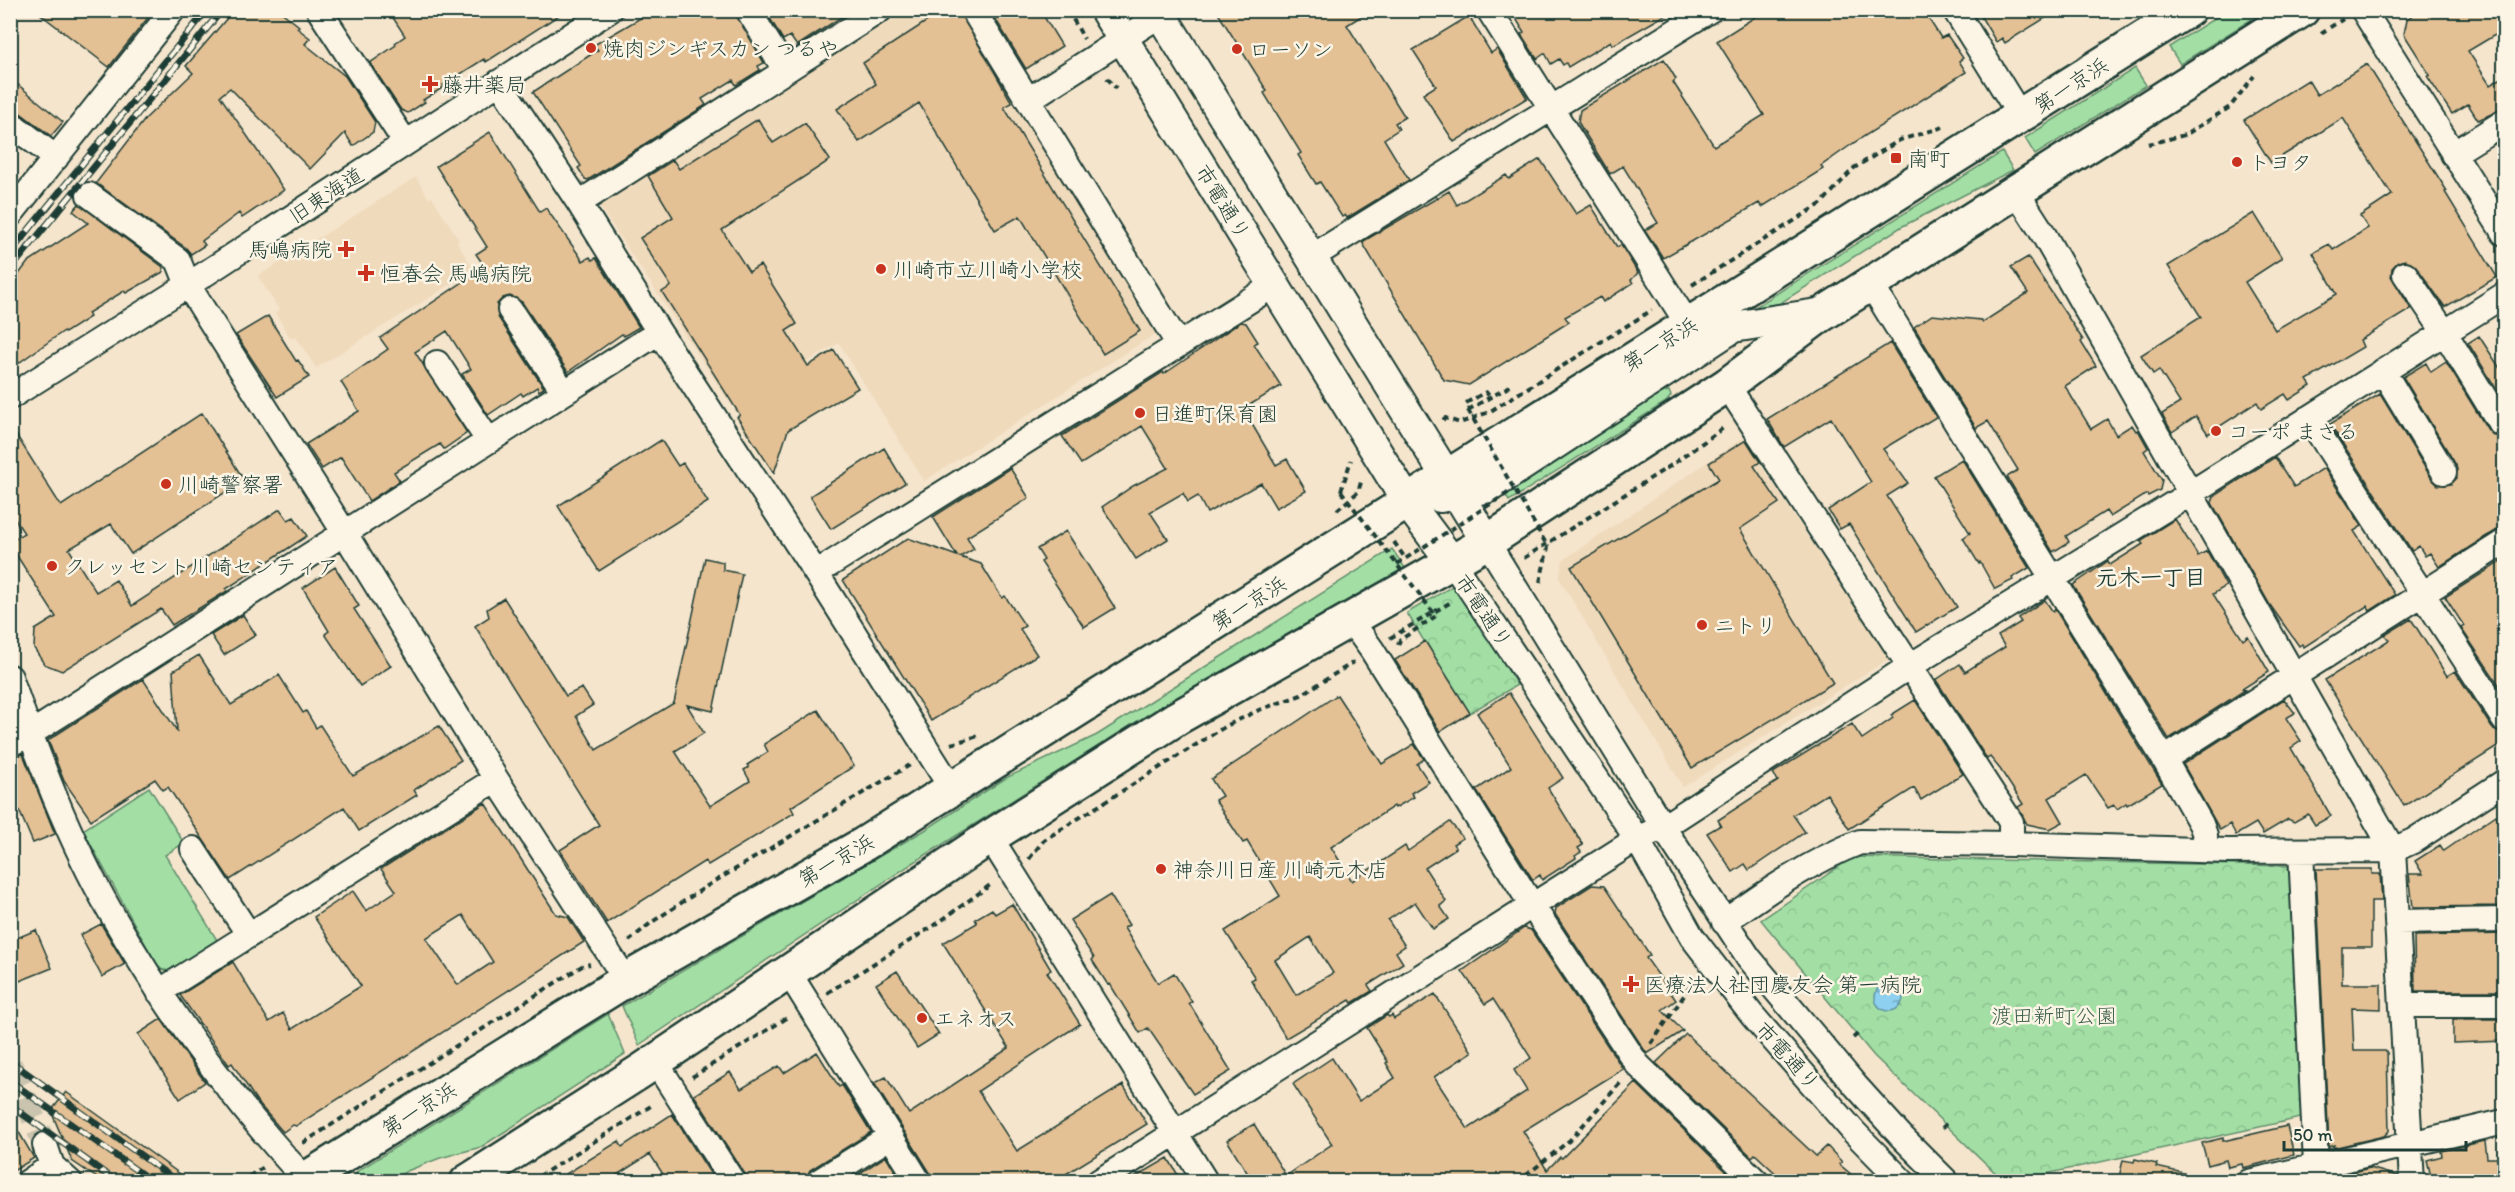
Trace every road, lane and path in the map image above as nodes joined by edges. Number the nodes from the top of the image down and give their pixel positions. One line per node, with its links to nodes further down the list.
1 (173, 10): 28 (street)
2 (319, 10): 26 (street)
3 (610, 10): 19 (street, 旧東海道)
4 (748, 10): 18 (street)
5 (880, 10): 18 (street)
6 (973, 10): 20 (street)
7 (1068, 10): 17 (path)
8 (1105, 10): 16 (main road, 市電通り)
9 (1489, 10): 21 (street)
10 (1710, 10): 21 (street)
11 (1955, 10): 22 (street)
12 (2188, 10): 22 (highway, 第一京浜)
13 (2302, 10): 29 (highway)
14 (2363, 10): 27 (street)
15 (1162, 12): 16 (street); 34 (main road, 市電通り)
16 (1124, 40): 20 (street); 38 (main road, 市電通り)
17 (1087, 48)
18 (785, 70): 31 (street)
19 (499, 82): 26 (street, 旧東海道); 31 (street)
20 (1028, 100): 46 (street)
21 (1551, 108): 34 (street); 40 (street)
22 (2021, 117): 43 (highway, 第一京浜)
23 (1954, 121): 40 (path)
24 (2505, 122): 27 (street)
25 (10, 123): 28 (street)
26 (405, 142): 37 (street, 旧東海道)
27 (2453, 154): 33 (street)
28 (56, 158): 32 (street)
29 (2016, 191): 36 (highway); 64 (street)
30 (89, 195): 37 (street)
31 (579, 203): 44 (street)
32 (10, 215)
33 (2505, 233)
34 (1310, 258): 62 (main road, 市電通り)
35 (2405, 274): 45 (street)
36 (1870, 283): 42 (highway); 75 (street)
37 (188, 285): 52 (street, 旧東海道); 68 (street)
38 (1274, 285): 46 (street); 65 (main road, 市電通り)
39 (2505, 295): 45 (street)
40 (1671, 298): 43 (street); 55 (path)
41 (510, 310): 51 (street)
42 (1824, 314): 49 (highway); 62 (main road)
43 (1689, 326): 62 (highway, 第一京浜)
44 (659, 333): 51 (street); 74 (street)
45 (2445, 333): 48 (street); 57 (street)
46 (1179, 345): 74 (street)
47 (437, 363): 59 (street)
48 (2383, 371): 56 (street); 61 (street)
49 (1727, 385): 69 (highway); 81 (street)
50 (1510, 386): 53 (path)
51 (564, 392): 59 (street)
52 (10, 397)
53 (1490, 397): 54 (path); 63 (path, bridge)
54 (1466, 403)
55 (1445, 418)
56 (2308, 418): 64 (street); 77 (street)
57 (2500, 423)
58 (1728, 424): 71 (path)
59 (488, 440): 68 (street)
60 (1353, 451): 73 (path, bridge)
61 (2444, 472)
62 (1452, 485): 65 (highway, 第一京浜); 69 (main road, 市電通り)
63 (1514, 489): 73 (path, bridge); 76 (path, bridge)
64 (2191, 493): 75 (street); 83 (street)
65 (1408, 503): 67 (highway, 第一京浜); 72 (main road, 市電通り)
66 (1329, 515): 67 (path)
67 (1379, 521): 73 (path); 92 (highway, 第一京浜)
68 (344, 532): 86 (street); 90 (street)
69 (1487, 542): 72 (highway); 93 (street, 市電通り)
70 (2505, 542): 77 (street)
71 (1535, 551)
72 (1452, 562): 73 (highway); 95 (street, 市電通り)
73 (1408, 572): 78 (highway); 79 (path, bridge); 80 (path)
74 (816, 573): 92 (street)
75 (2053, 578): 81 (street); 88 (street)
76 (1538, 592)
77 (2422, 594): 83 (street); 84 (street)
78 (1351, 621): 80 (street); 94 (highway)
79 (1398, 645)
80 (1372, 650): 101 (path); 103 (street)
81 (1910, 666): 93 (street); 96 (street)
82 (10, 677): 86 (street)
83 (2293, 677): 88 (street); 99 (street)
84 (2505, 720)
85 (985, 731): 87 (path)
86 (20, 739): 113 (street)
87 (948, 745)
88 (2164, 759): 98 (street)
89 (913, 763): 108 (path)
90 (496, 779): 107 (street); 112 (street)
91 (2505, 782): 99 (street)
92 (952, 789): 112 (highway, 第一京浜)
93 (1663, 827): 95 (street); 105 (street, 市電通り)
94 (990, 837): 110 (highway); 126 (street)
95 (1637, 840): 103 (street); 147 (street, 市電通り)
96 (2011, 844): 98 (street); 105 (street)
97 (193, 849): 107 (street)
98 (2205, 850): 100 (street)
99 (2393, 850): 100 (street); 106 (street)
100 (2301, 852): 131 (street)
101 (1027, 862)
102 (1001, 879): 114 (path)
103 (1533, 907): 120 (street); 126 (street)
104 (2505, 920): 106 (street)
105 (1724, 922): 148 (street, 市電通り)
106 (2397, 922): 115 (street)
107 (249, 935): 113 (street)
108 (624, 945)
109 (595, 963): 129 (path)
110 (789, 973): 114 (street); 119 (highway)
111 (1698, 975): 120 (path)
112 (626, 980): 132 (highway, 第一京浜)
113 (159, 992): 133 (street)
114 (808, 1004): 121 (path); 127 (street)
115 (2402, 1005): 116 (street); 128 (street)
116 (2505, 1005)
117 (1861, 1031): 118 (path)
118 (1852, 1038)
119 (655, 1061): 138 (highway); 140 (street)
120 (1637, 1064): 145 (path); 146 (street)
121 (687, 1080)
122 (656, 1102): 139 (path)
123 (1950, 1121): 125 (path)
124 (2505, 1122): 128 (street)
125 (1942, 1128)
126 (1176, 1134): 143 (street); 144 (street)
127 (891, 1136): 141 (street); 142 (street)
128 (2410, 1143): 131 (street); 149 (street)
129 (296, 1147)
130 (267, 1165): 137 (path)
131 (2316, 1165): 134 (street)
132 (339, 1171): 133 (highway, 第一京浜)
133 (303, 1180)
134 (2260, 1180)
135 (28, 1182): 136 (street)
136 (70, 1182)
137 (240, 1182)
138 (467, 1182)
139 (530, 1182)
140 (733, 1182)
141 (818, 1182)
142 (919, 1182)
143 (1098, 1182)
144 (1206, 1182)
145 (1518, 1182)
146 (1757, 1182)
147 (1903, 1182)
148 (1947, 1182)
149 (2412, 1182)

